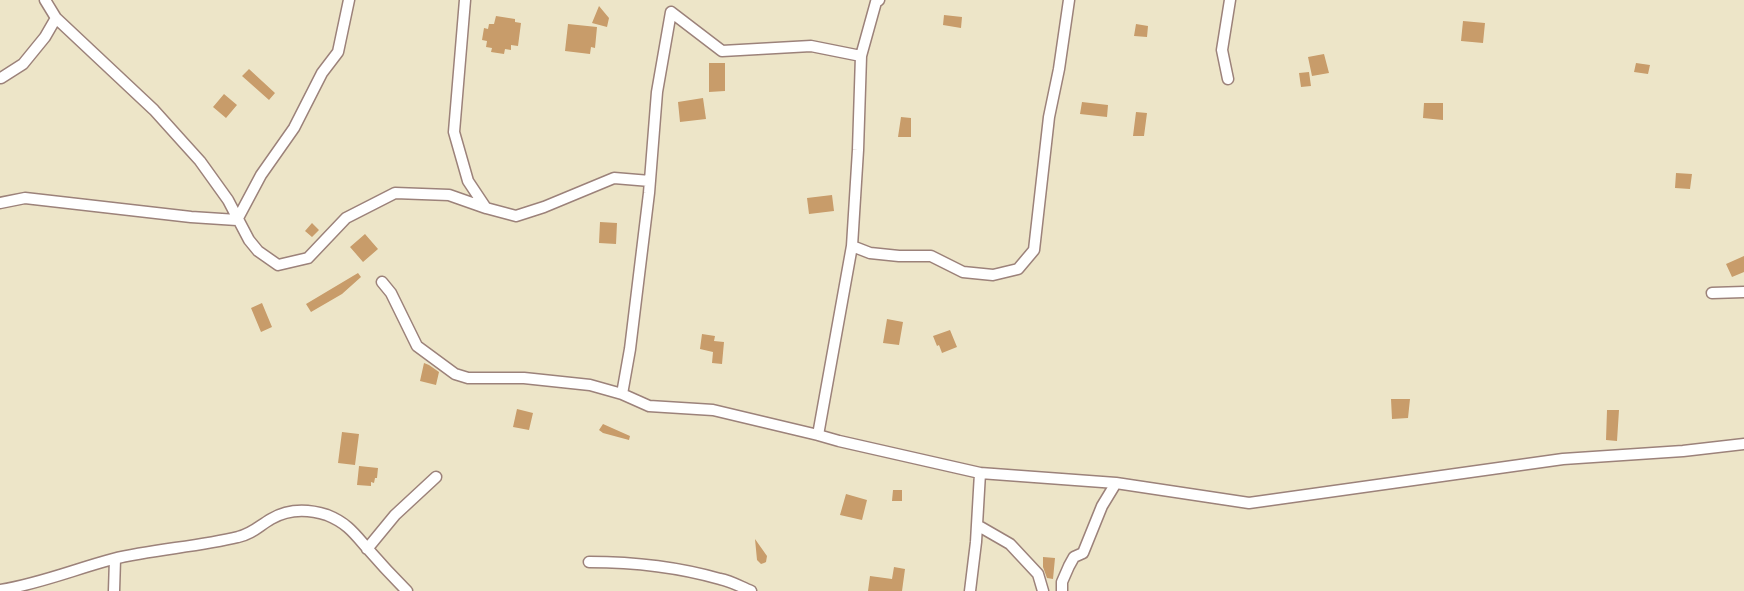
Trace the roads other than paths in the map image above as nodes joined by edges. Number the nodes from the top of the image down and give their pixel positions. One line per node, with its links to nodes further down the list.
1 (46, 0): 9 (street)
2 (349, 0): 18 (street)
3 (465, 0): 13 (street)
4 (673, 0): 8 (street)
5 (879, 0): 10 (street)
6 (1069, 0): 19 (street)
7 (1230, 0): 12 (street)
8 (671, 12): 10 (street); 14 (street)
9 (56, 18): 11 (street); 18 (street)
10 (861, 57): 19 (street)
11 (1, 78)
12 (1228, 79)
13 (468, 181): 15 (street); 17 (street)
14 (650, 181): 17 (street); 23 (street)
15 (449, 195): 17 (street); 18 (street)
16 (0, 203): 18 (street)
17 (486, 208)
18 (237, 219)
19 (852, 246): 24 (street)
20 (382, 282): 23 (street)
21 (1744, 292): 22 (street)
22 (1712, 293)
23 (622, 394): 24 (street)
24 (818, 435): 26 (street)
25 (1744, 444): 28 (street)
26 (980, 473): 28 (street); 29 (street)
27 (436, 477): 30 (street)
28 (1116, 483): 39 (street)
29 (977, 525): 37 (street); 38 (street)
30 (367, 549): 31 (street); 35 (street)
31 (115, 559): 33 (street); 34 (street)
32 (589, 562): 36 (street)
33 (0, 590)
34 (114, 591)
35 (407, 591)
36 (751, 591)
37 (970, 591)
38 (1043, 591)
39 (1062, 591)

